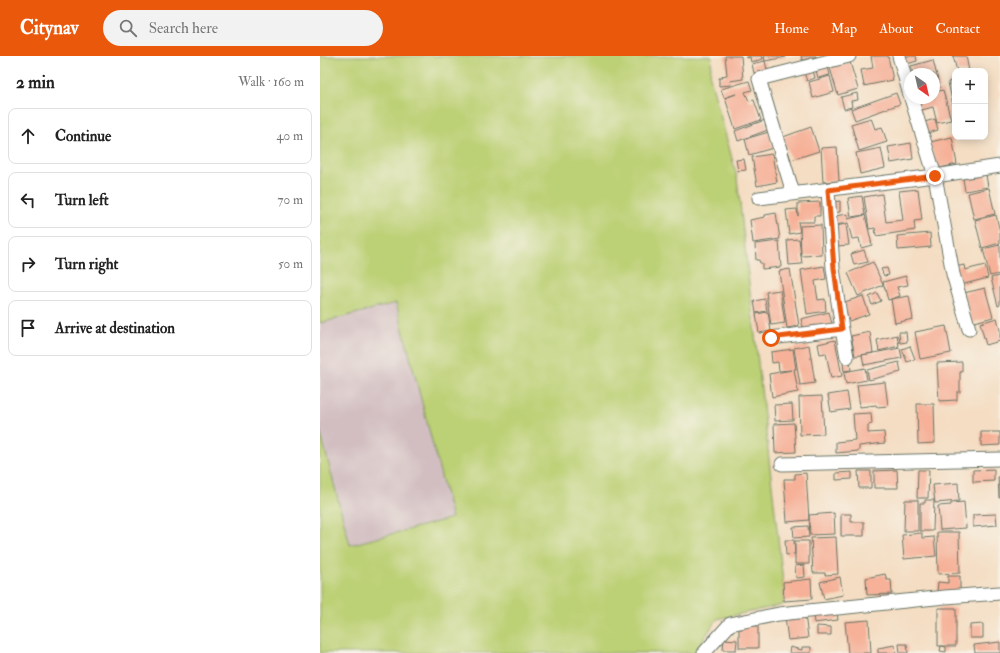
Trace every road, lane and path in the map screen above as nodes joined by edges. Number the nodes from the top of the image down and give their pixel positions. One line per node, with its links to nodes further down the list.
1 (849, 56): 8 (street)
2 (899, 56): 3 (street)
3 (904, 74)
4 (913, 104): 6 (street)
5 (1000, 166): 6 (street)
6 (935, 176): 7 (street); 11 (street)
7 (828, 190): 8 (street); 10 (street)
8 (793, 193): 9 (street)
9 (759, 198)
10 (842, 329): 12 (street); 13 (street)
11 (969, 329)
12 (771, 338)
13 (847, 357)
14 (1000, 459): 15 (street)
15 (782, 464)
16 (1000, 593): 17 (street)
17 (704, 653)

